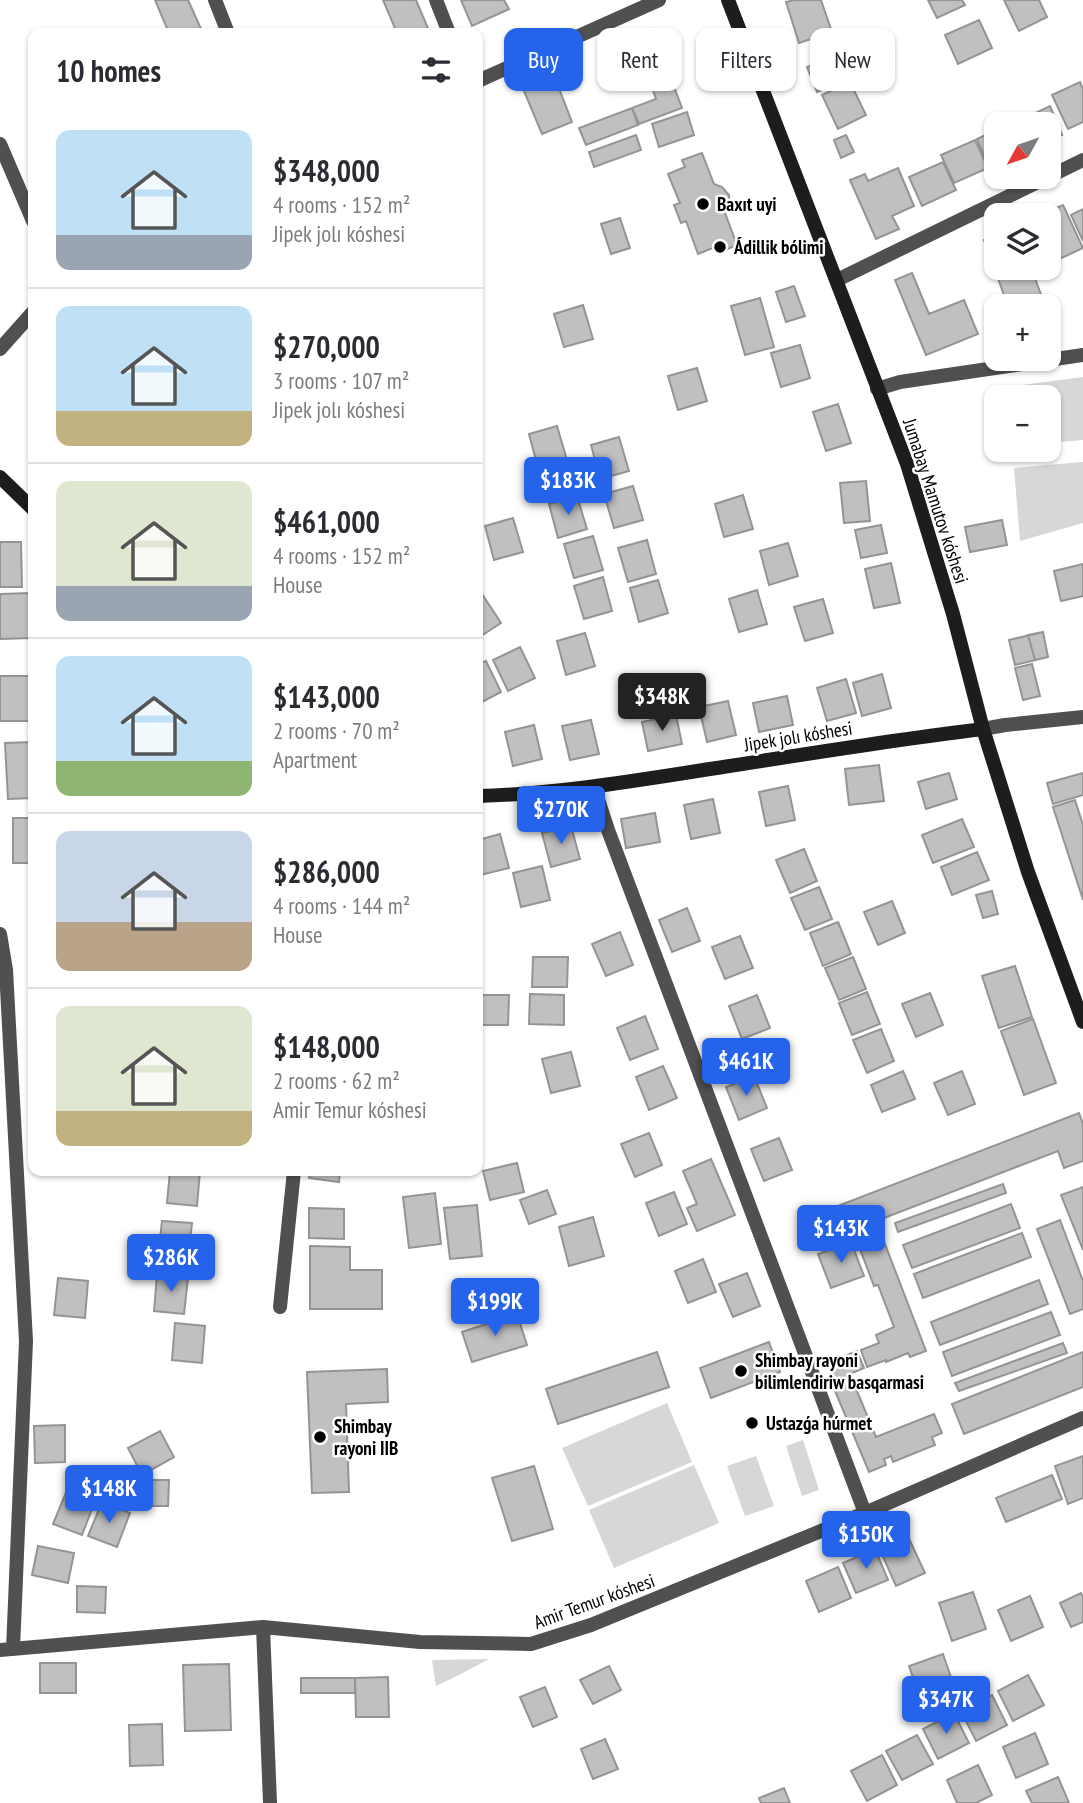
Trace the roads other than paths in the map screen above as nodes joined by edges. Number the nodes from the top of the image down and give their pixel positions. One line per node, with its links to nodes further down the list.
1 (215, 0): 5 (street)
2 (436, 0): 6 (street)
3 (659, 0): 7 (street)
4 (728, 0): 11 (street, Jumabay Mamutov kóshesi)
5 (226, 28)
6 (447, 28)
7 (483, 79)
8 (0, 144): 10 (street)
9 (1083, 160): 11 (street)
10 (28, 209)
11 (837, 280): 15 (street, Jumabay Mamutov kóshesi)
12 (28, 318): 13 (street)
13 (0, 349)
14 (1083, 355): 15 (street)
15 (877, 389): 19 (street, Jumabay Mamutov kóshesi)
16 (0, 477): 17 (street)
17 (28, 504)
18 (1083, 717): 19 (street, Jipek jolı kóshesi)
19 (983, 729): 20 (street, Jipek jolı kóshesi); 23 (street, Jumabay Mamutov kóshesi)
20 (594, 787): 21 (street, Jipek jolı kóshesi); 27 (street)
21 (483, 796)
22 (0, 934): 29 (street)
23 (1083, 1022)
24 (293, 1176): 25 (street)
25 (280, 1307)
26 (1083, 1418): 27 (street, Amir Temur kóshesi)
27 (865, 1513): 28 (street, Amir Temur kóshesi)
28 (263, 1627): 29 (street, Amir Temur kóshesi); 30 (street)
29 (7, 1649)
30 (270, 1803)

